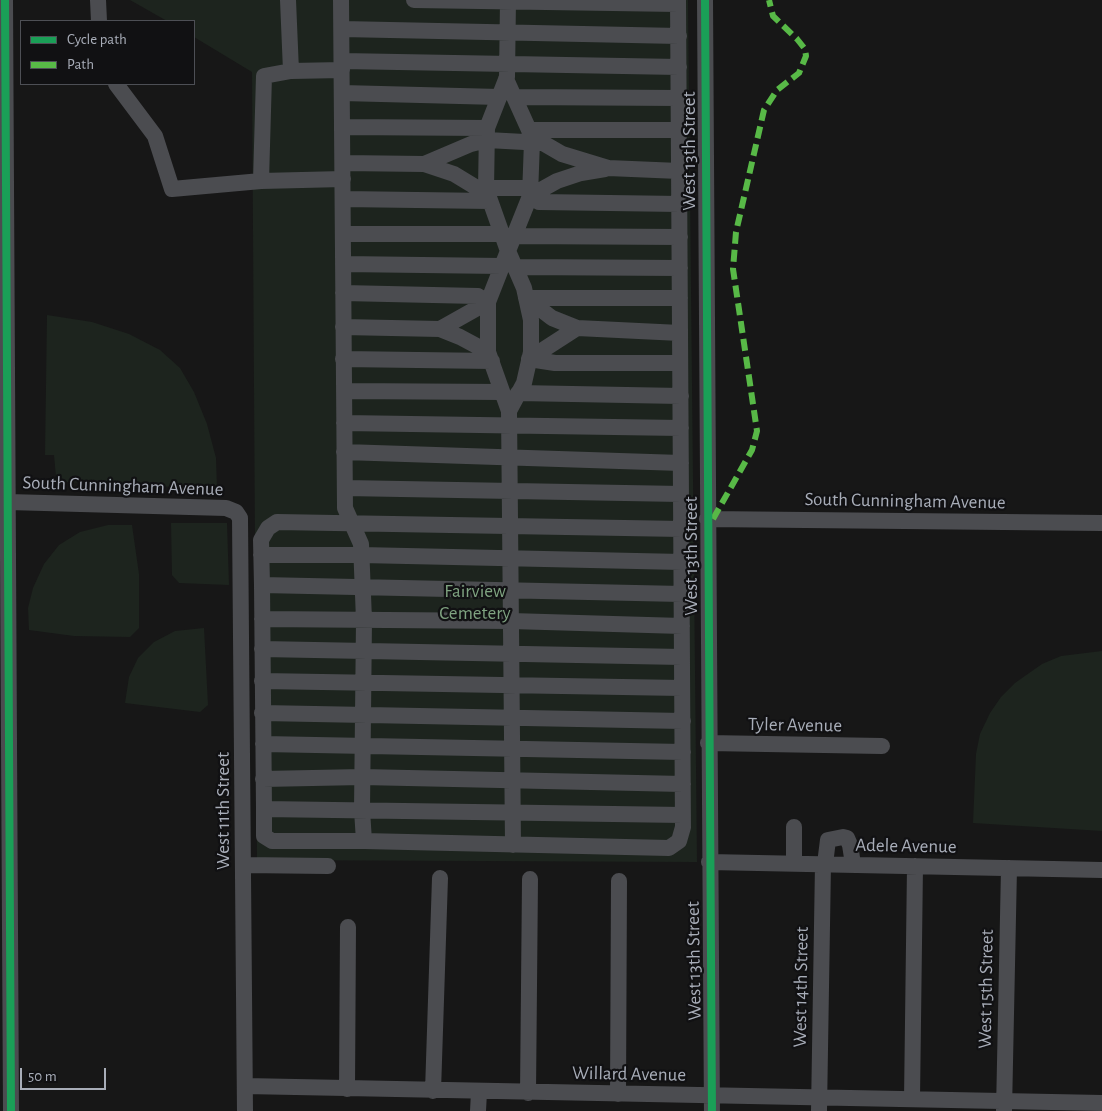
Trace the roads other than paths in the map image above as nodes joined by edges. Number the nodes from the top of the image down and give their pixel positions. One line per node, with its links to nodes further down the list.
1 (5, 0): 52 (street)
2 (98, 0): 9 (street)
3 (288, 0): 15 (street)
4 (342, 0): 10 (street)
5 (414, 0): 7 (street)
6 (705, 0): 67 (street, West 13th Street)
7 (508, 1): 8 (street); 11 (street)
8 (678, 2): 12 (street)
9 (99, 20)
10 (342, 29): 11 (street); 13 (street)
11 (507, 32): 12 (street); 16 (street)
12 (679, 36): 14 (street)
13 (342, 66): 15 (street); 16 (street); 18 (street)
14 (679, 67): 16 (street); 20 (street)
15 (291, 71): 29 (street)
16 (507, 71): 19 (street)
17 (117, 85): 29 (street)
18 (342, 93): 19 (street); 21 (street)
19 (507, 97): 20 (street); 23 (street); 24 (street)
20 (679, 98): 22 (street)
21 (342, 127): 23 (street); 28 (street)
22 (679, 130): 24 (street); 27 (street)
23 (487, 134): 24 (street); 25 (street); 31 (street)
24 (531, 136): 26 (street); 30 (street)
25 (424, 164): 28 (street); 31 (street)
26 (608, 168): 27 (street); 30 (street)
27 (679, 170): 33 (street)
28 (343, 171): 29 (street); 32 (street)
29 (261, 181)
30 (530, 192): 31 (street); 33 (street); 35 (street)
31 (488, 195): 32 (street); 35 (street)
32 (343, 199): 34 (street)
33 (680, 204): 36 (street)
34 (343, 234): 35 (street); 38 (street)
35 (508, 235): 36 (street); 37 (street)
36 (680, 237): 39 (street)
37 (509, 262): 38 (street); 39 (street); 41 (street); 43 (street)
38 (343, 264): 40 (street)
39 (680, 268): 42 (street)
40 (343, 293): 43 (street); 44 (street)
41 (526, 298): 42 (street); 45 (street); 50 (street)
42 (680, 298): 47 (street)
43 (488, 302): 46 (street); 48 (street)
44 (343, 327): 46 (street); 49 (street)
45 (577, 328): 47 (street); 50 (street)
46 (440, 329): 48 (street)
47 (680, 333): 51 (street)
48 (490, 357): 49 (street); 54 (street)
49 (343, 359): 53 (street)
50 (529, 360): 51 (street); 54 (street)
51 (680, 363): 55 (street)
52 (3, 373): 65 (street)
53 (344, 391): 54 (street); 57 (street)
54 (510, 392): 55 (street); 56 (street)
55 (681, 396): 58 (street)
56 (509, 418): 57 (street); 58 (street); 60 (street)
57 (344, 424): 59 (street)
58 (681, 428): 61 (street)
59 (344, 452): 60 (street); 62 (street)
60 (509, 456): 61 (street); 63 (street)
61 (681, 463): 64 (street)
62 (345, 488): 63 (street); 69 (street)
63 (510, 489): 64 (street); 70 (street)
64 (681, 494): 71 (street)
65 (8, 502): 66 (street, South Cunningham Avenue); 84 (street)
66 (236, 512): 118 (street, West 11th Street)
67 (707, 520): 68 (street, South Cunningham Avenue); 97 (street, West 13th Street)
68 (1102, 523)
69 (353, 524): 70 (street); 72 (street); 73 (street)
70 (510, 527): 71 (street); 74 (street)
71 (682, 529): 75 (street)
72 (261, 555): 73 (street); 76 (street)
73 (361, 555): 74 (street); 77 (street)
74 (510, 558): 75 (street); 78 (street)
75 (682, 562): 79 (street)
76 (262, 585): 77 (street); 80 (street)
77 (362, 587): 78 (street); 81 (street)
78 (511, 592): 79 (street); 82 (street)
79 (682, 594): 83 (street)
80 (262, 619): 81 (street); 85 (street)
81 (364, 620): 82 (street); 86 (street)
82 (511, 621): 83 (street); 87 (street)
83 (682, 626): 88 (street)
84 (4, 644): 138 (street)
85 (262, 649): 86 (street); 89 (street)
86 (363, 652): 87 (street); 90 (street)
87 (511, 653): 88 (street); 91 (street)
88 (682, 657): 92 (street)
89 (262, 681): 90 (street); 93 (street)
90 (363, 682): 91 (street); 94 (street)
91 (512, 684): 92 (street); 95 (street)
92 (682, 688): 96 (street)
93 (262, 713): 94 (street); 98 (street)
94 (364, 715): 95 (street); 99 (street)
95 (512, 717): 96 (street); 101 (street)
96 (683, 720): 102 (street)
97 (708, 743): 100 (street, Tyler Avenue); 114 (street, West 13th Street)
98 (263, 744): 99 (street); 104 (street)
99 (363, 745): 101 (street); 103 (street)
100 (882, 746)
101 (512, 749): 102 (street); 105 (street)
102 (683, 752): 106 (street)
103 (362, 777): 104 (street); 105 (street); 108 (street)
104 (263, 779): 107 (street)
105 (513, 781): 106 (street); 109 (street)
106 (683, 784): 110 (street)
107 (264, 809): 108 (street); 112 (street)
108 (362, 810): 109 (street); 112 (street)
109 (513, 812): 110 (street); 113 (street)
110 (683, 815): 113 (street)
111 (794, 827): 115 (street)
112 (364, 841): 113 (street)
113 (514, 845)
114 (709, 862): 115 (street, Adele Avenue); 134 (street, West 13th Street)
115 (794, 863): 116 (street, Adele Avenue)
116 (824, 864): 117 (street, Adele Avenue); 117 (street, West 14th Street); 136 (street, West 14th Street)
117 (853, 864): 120 (street, Adele Avenue)
118 (244, 865): 119 (street); 127 (street, West 11th Street)
119 (328, 866)
120 (915, 866): 121 (street, Adele Avenue); 133 (street)
121 (1009, 868): 122 (street, Adele Avenue); 137 (street, West 15th Street)
122 (1102, 870)
123 (440, 878): 129 (street)
124 (530, 879): 131 (street)
125 (619, 881): 132 (street)
126 (348, 927): 128 (street)
127 (245, 1086): 128 (street, Willard Avenue); 139 (street, West 11th Street)
128 (347, 1089): 129 (street, Willard Avenue)
129 (434, 1091): 130 (street, Willard Avenue)
130 (479, 1092): 131 (street, Willard Avenue); 140 (street)
131 (528, 1092): 132 (street, Willard Avenue)
132 (618, 1094): 134 (street, Willard Avenue)
133 (912, 1099): 136 (street, Willard Avenue); 137 (street, Willard Avenue)
134 (712, 1103): 136 (street, Willard Avenue)
135 (1102, 1103): 137 (street, Willard Avenue)
136 (819, 1105)
137 (1004, 1106)
138 (11, 1111)
139 (245, 1111)
140 (478, 1111)

